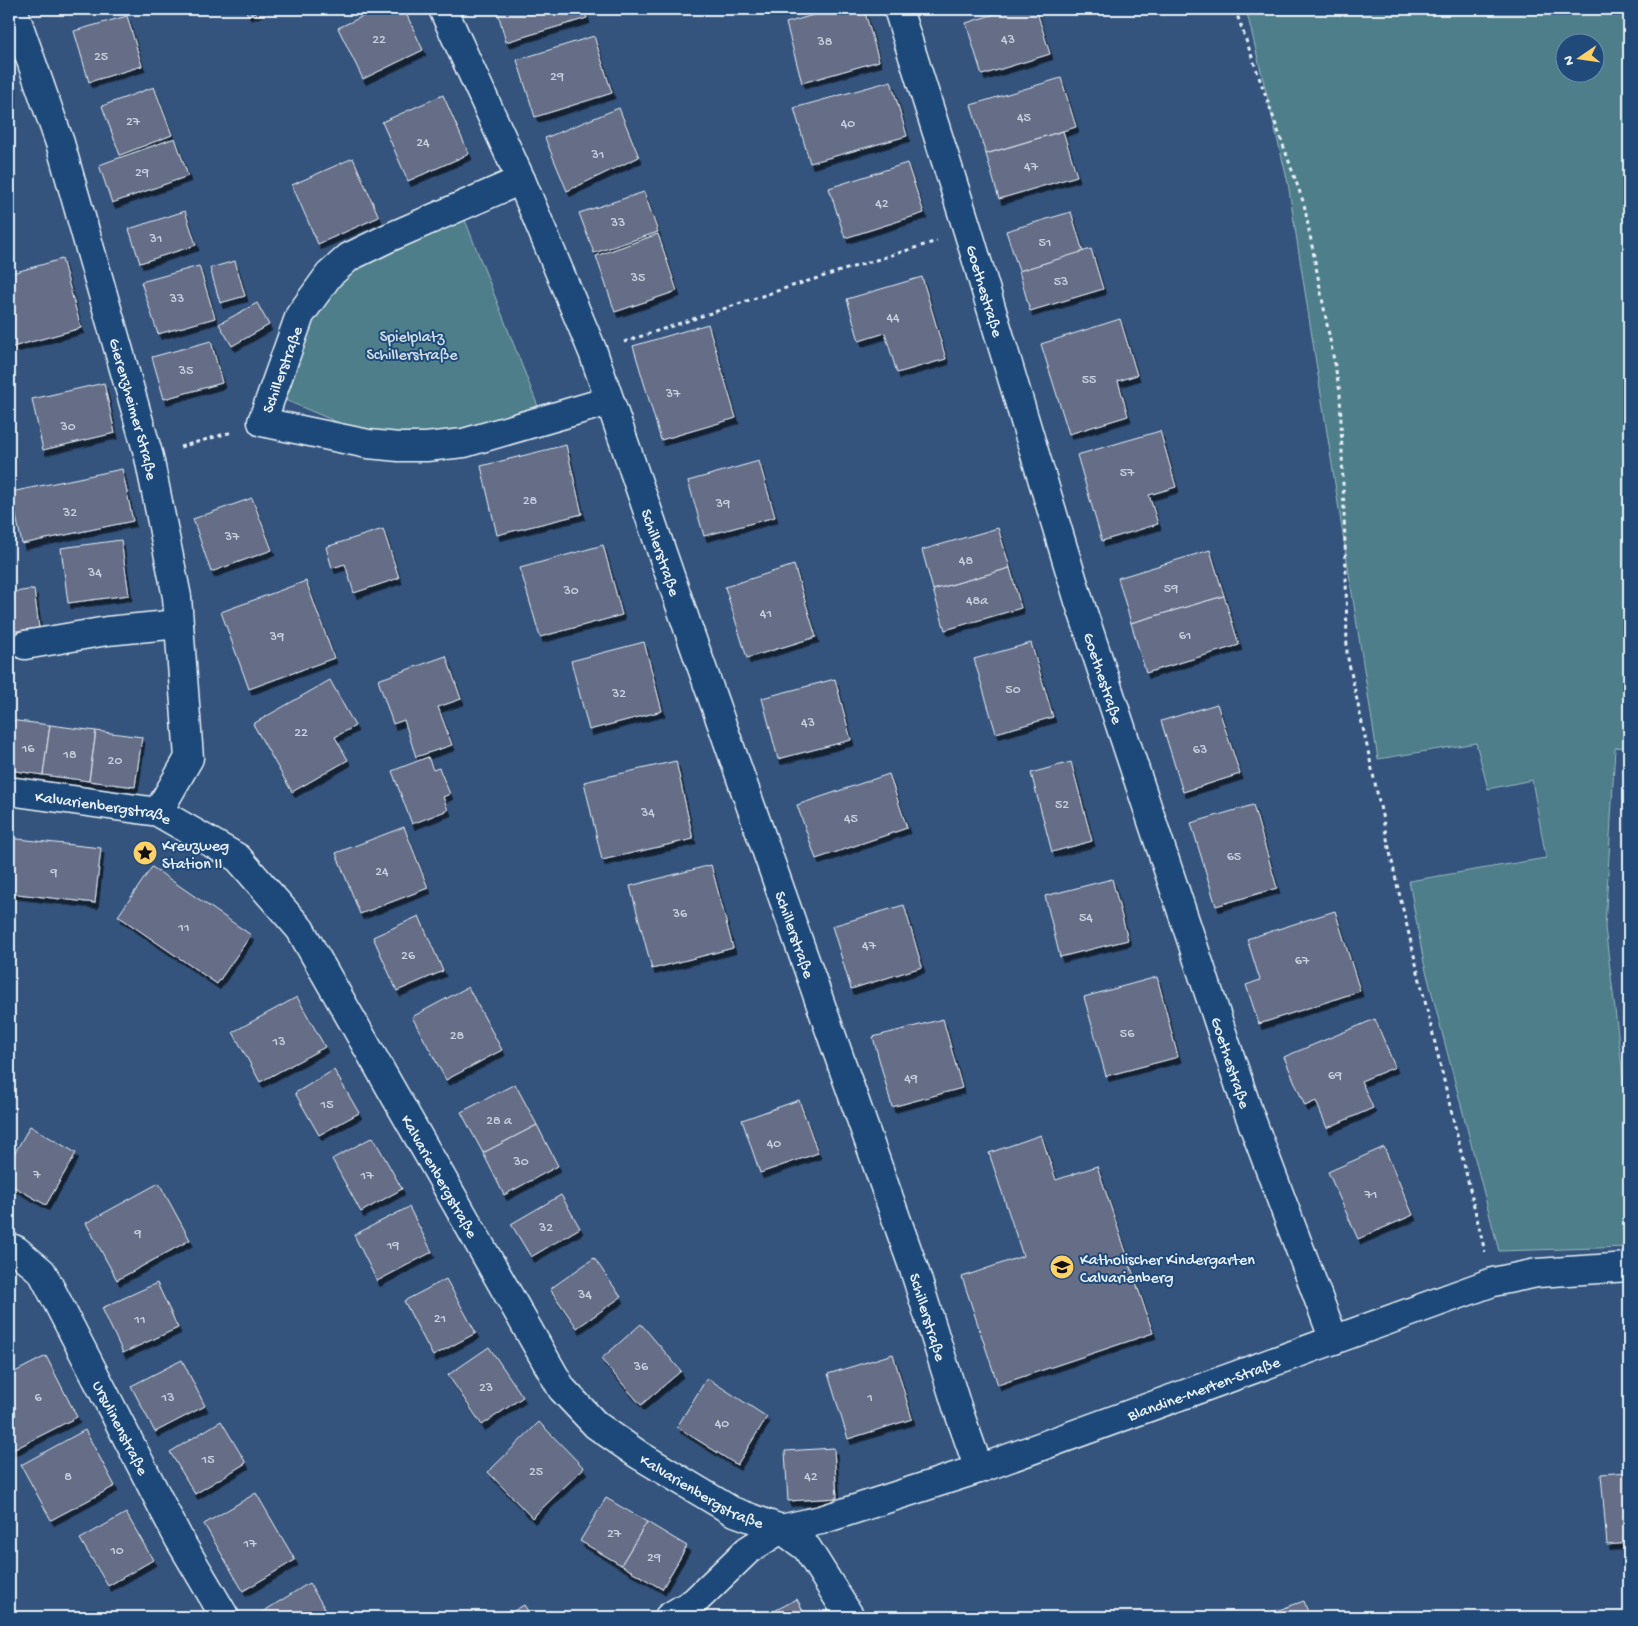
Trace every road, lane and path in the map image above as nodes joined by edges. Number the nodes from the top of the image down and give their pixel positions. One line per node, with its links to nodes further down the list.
1 (13, 9): 10 (street, Gierenzheimer Straße)
2 (443, 9): 5 (street, Schillerstraße)
3 (898, 9): 6 (street, Goethestraße)
4 (1235, 9): 17 (path)
5 (521, 180): 7 (street, Schillerstraße); 9 (street, Schillerstraße)
6 (968, 231): 7 (path); 18 (street, Goethestraße)
7 (593, 352): 8 (street, Schillerstraße)
8 (609, 401): 9 (street, Schillerstraße); 19 (street, Schillerstraße)
9 (262, 422): 10 (path)
10 (149, 457): 11 (street, Gierenzheimer Straße)
11 (179, 624): 12 (street); 14 (street, Gierenzheimer Straße)
12 (25, 644)
13 (9, 790): 14 (street, Kalvarienbergstraße)
14 (158, 812): 20 (street, Kalvarienbergstraße)
15 (9, 1247): 21 (street, Ursulinenstraße)
16 (1629, 1267): 17 (street, Blandine-Merten-Straße)
17 (1493, 1282): 18 (street, Blandine-Merten-Straße)
18 (1334, 1340): 19 (street, Blandine-Merten-Straße)
19 (979, 1469): 20 (street, Blandine-Merten-Straße)
20 (781, 1529): 22 (street); 23 (street, Kalvarienbergstraße)
21 (224, 1617)
22 (670, 1617)
23 (850, 1617)

